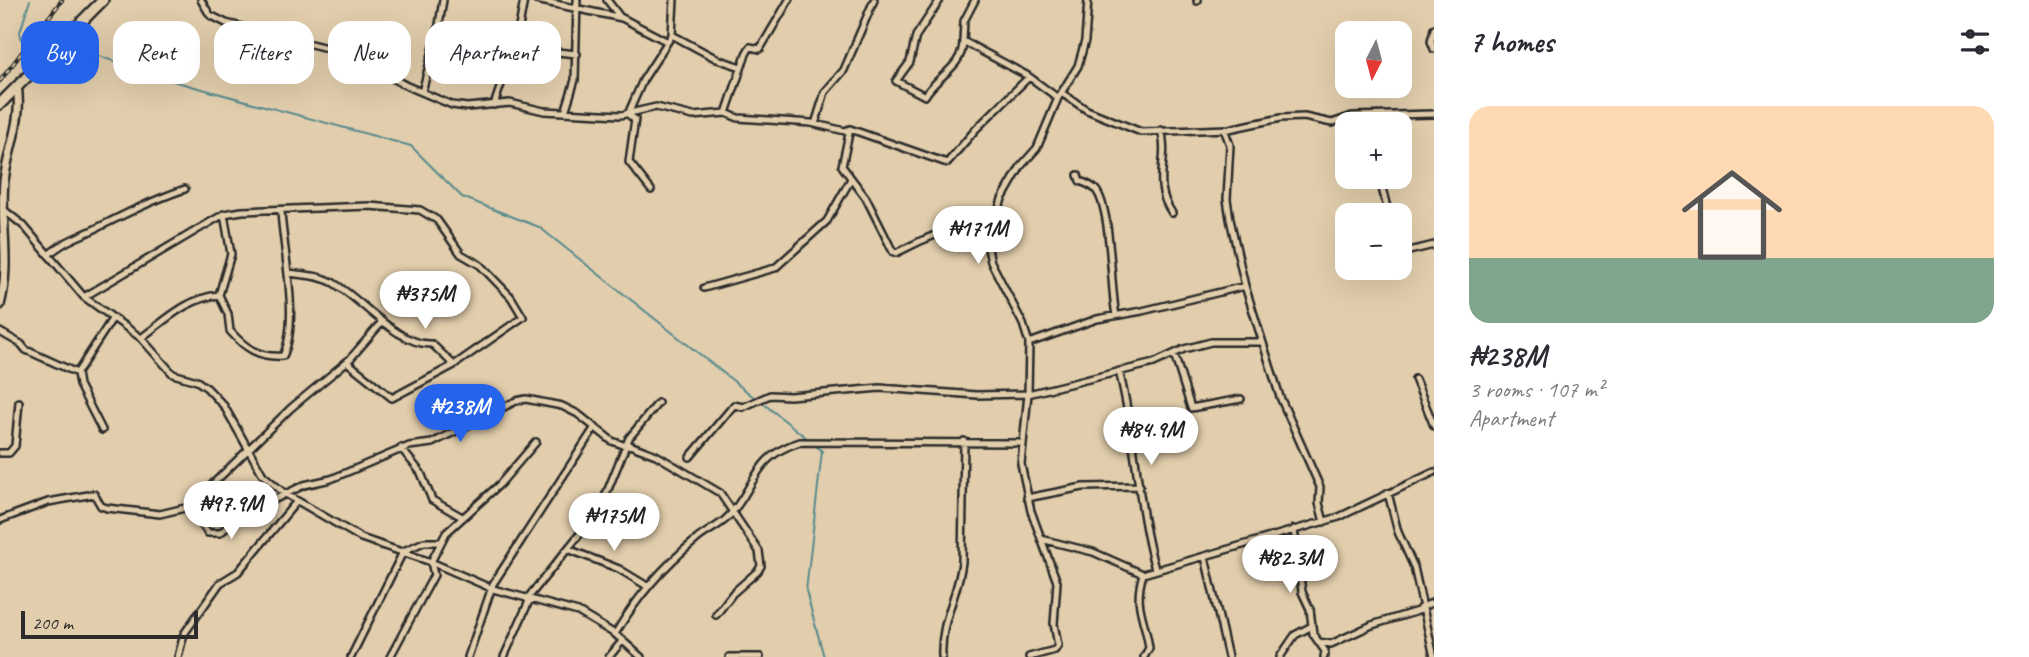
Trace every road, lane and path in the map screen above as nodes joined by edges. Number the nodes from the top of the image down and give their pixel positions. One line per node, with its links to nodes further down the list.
1 (103, 0): 27 (highway)
2 (201, 0): 28 (street)
3 (443, 0): 28 (street)
4 (524, 0): 16 (street)
5 (536, 0): 14 (street)
6 (577, 0): 14 (street)
7 (607, 0): 15 (street)
8 (674, 0): 18 (street)
9 (789, 0): 24 (street)
10 (874, 0): 40 (street)
11 (940, 0): 20 (street)
12 (975, 0): 20 (street)
13 (1088, 0): 29 (street)
14 (577, 8): 15 (street); 23 (street)
15 (622, 18): 19 (street)
16 (520, 21)
17 (1434, 29): 21 (street)
18 (672, 35): 19 (street); 24 (street)
19 (666, 41): 35 (street)
20 (963, 41): 25 (street)
21 (1433, 46)
22 (561, 52): 23 (street)
23 (577, 54): 33 (street)
24 (741, 67): 34 (street)
25 (1029, 77): 29 (street); 41 (street)
26 (501, 84): 31 (street)
27 (17, 86): 30 (highway); 48 (main road)
28 (422, 92): 31 (street)
29 (1061, 96): 43 (street); 52 (street)
30 (0, 104)
31 (494, 105): 33 (street)
32 (636, 111): 34 (street); 35 (street); 38 (street)
33 (565, 113): 35 (street)
34 (726, 113): 40 (street)
35 (628, 114): 38 (street)
36 (1434, 114): 37 (street)
37 (1412, 115)
38 (635, 120): 47 (street)
39 (1335, 122): 42 (street)
40 (815, 124): 41 (street)
41 (850, 129): 45 (street)
42 (1224, 129): 43 (street); 57 (street)
43 (1161, 130): 50 (street)
44 (1078, 175): 62 (street)
45 (851, 179): 52 (street); 58 (street)
46 (185, 189): 55 (street)
47 (651, 190)
48 (4, 210): 55 (street); 61 (main road)
49 (281, 211): 51 (street); 56 (street); 71 (street)
50 (1172, 213)
51 (224, 214): 59 (street); 60 (street)
52 (992, 221): 68 (street)
53 (1434, 245): 54 (street)
54 (1412, 250)
55 (48, 255): 60 (street)
56 (288, 273): 59 (street); 64 (street)
57 (1245, 286): 62 (street); 67 (street)
58 (704, 288)
59 (219, 295): 66 (street)
60 (84, 297): 63 (street)
61 (0, 305)
62 (1116, 315): 68 (street)
63 (112, 319): 66 (street); 73 (street)
64 (382, 322): 70 (street); 71 (street)
65 (0, 332): 73 (street)
66 (141, 338): 87 (street)
67 (1262, 342): 69 (street); 100 (street)
68 (1029, 344): 75 (street)
69 (1174, 354): 72 (street); 76 (street)
70 (347, 362): 71 (street); 87 (street)
71 (454, 365)
72 (1119, 371): 75 (street); 91 (street)
73 (77, 373): 81 (street)
74 (1415, 379): 79 (street)
75 (1028, 394): 84 (street); 89 (street)
76 (1241, 399)
77 (19, 402): 88 (street)
78 (659, 403): 85 (street)
79 (1434, 426)
80 (595, 427): 85 (street); 86 (street); 111 (street)
81 (102, 430)
82 (964, 441): 84 (street); 97 (street); 129 (street)
83 (536, 442): 98 (street)
84 (1021, 443): 94 (street)
85 (626, 445): 97 (street); 104 (street)
86 (401, 448): 92 (street); 98 (street)
87 (249, 449): 92 (street); 96 (street)
88 (0, 453)
89 (690, 457)
90 (1434, 472): 93 (street)
91 (1140, 486): 94 (street); 108 (street)
92 (284, 493): 95 (street); 96 (street)
93 (1388, 493): 100 (street); 114 (street)
94 (1027, 498): 102 (street)
95 (297, 501): 105 (street); 120 (street)
96 (190, 507): 99 (street)
97 (734, 510): 110 (street); 115 (street)
98 (463, 517): 103 (street)
99 (0, 520)
100 (1324, 522): 101 (street)
101 (1294, 529): 106 (street); 116 (street)
102 (1041, 539): 109 (street); 130 (street)
103 (440, 542): 105 (street); 107 (street)
104 (568, 549): 110 (street); 112 (street)
105 (402, 552): 107 (street); 121 (street)
106 (1205, 557): 108 (street); 132 (street)
107 (431, 562): 111 (street); 122 (street)
108 (1155, 569): 109 (street)
109 (1143, 574): 131 (street)
110 (647, 586): 117 (street)
111 (493, 589): 112 (street); 123 (street)
112 (528, 599): 117 (street); 124 (street)
113 (1434, 602): 114 (street)
114 (1421, 609): 119 (street); 135 (street)
115 (716, 615)
116 (1312, 626): 119 (street); 133 (street)
117 (615, 634): 118 (street)
118 (623, 640): 125 (street); 126 (street)
119 (1316, 640): 134 (street)
120 (178, 657)
121 (351, 657)
122 (390, 657)
123 (468, 657)
124 (505, 657)
125 (609, 657)
126 (641, 657)
127 (729, 657): 128 (street)
128 (760, 657)
129 (942, 657)
130 (1029, 657)
131 (1144, 657)
132 (1228, 657)
133 (1280, 657)
134 (1324, 657)
135 (1434, 657)

